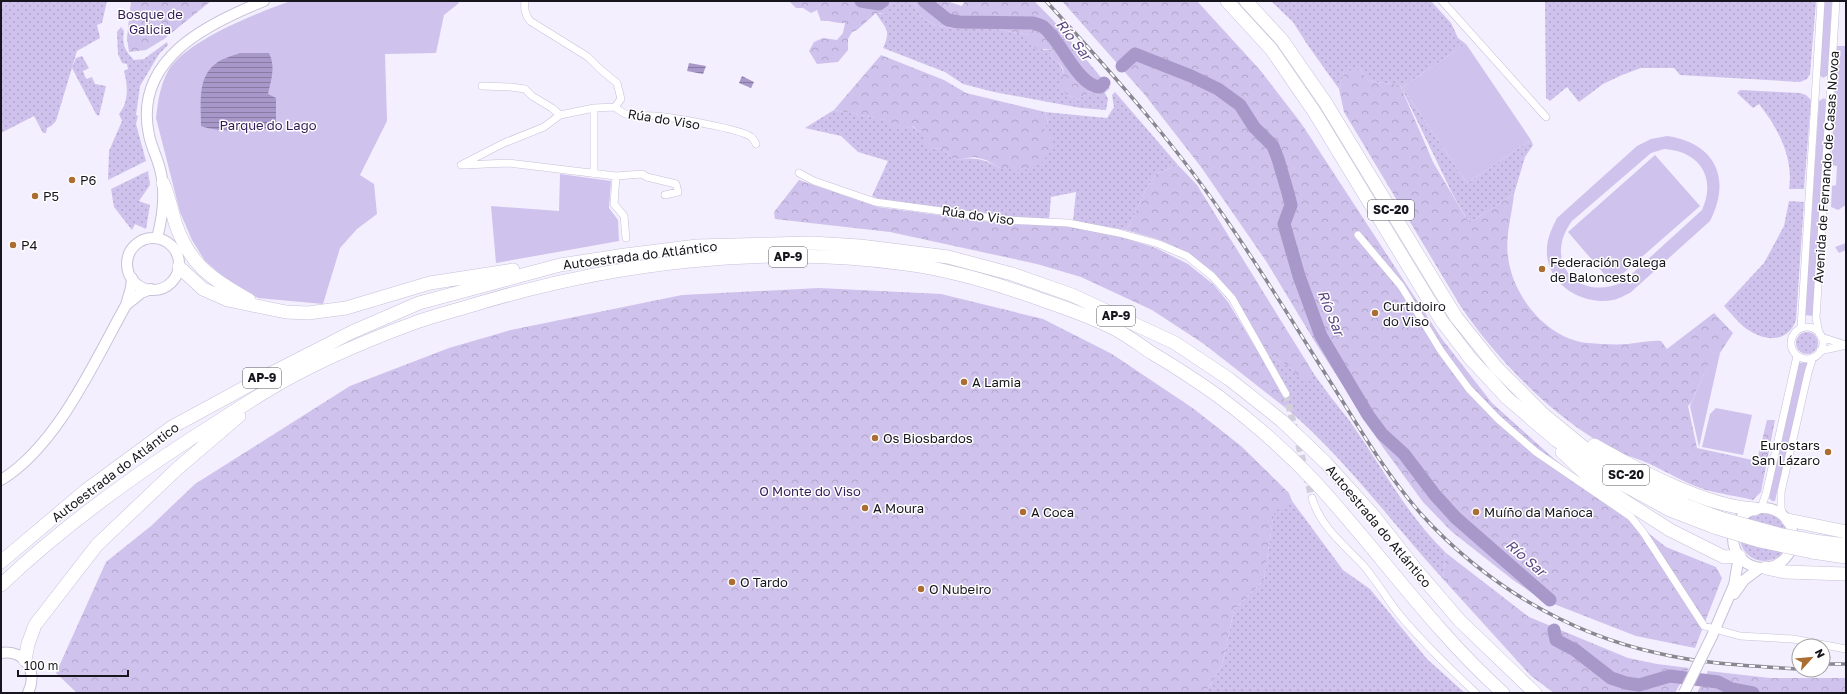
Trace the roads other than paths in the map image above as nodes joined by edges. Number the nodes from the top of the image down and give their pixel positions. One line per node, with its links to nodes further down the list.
1 (264, 1): 17 (street)
2 (525, 1): 9 (street)
3 (1227, 1): 37 (highway, SC-20)
4 (1246, 1): 36 (highway, SC-20)
5 (1442, 1): 12 (street)
6 (1821, 1): 28 (street, Avenida de Fernando de Casas Novoa)
7 (1836, 1): 29 (street, Avenida de Fernando de Casas Novoa)
8 (482, 86): 11 (street)
9 (615, 107): 10 (street, Rúa do Viso); 13 (street, Rúa do Viso)
10 (594, 108): 11 (street, Rúa do Viso); 15 (street)
11 (560, 115): 15 (street, Rúa do Viso)
12 (1546, 117)
13 (756, 144)
14 (799, 173): 35 (street, Rúa do Viso)
15 (594, 174): 16 (street)
16 (616, 176): 18 (street); 21 (street)
17 (163, 183): 20 (street); 27 (highway)
18 (666, 195)
19 (1358, 235): 53 (street)
20 (157, 238): 23 (street); 24 (street)
21 (626, 238)
22 (560, 264): 27 (highway); 48 (highway, Autoestrada do Atlántico / AP-9); 60 (highway, Autoestrada do Atlántico / AP-9)
23 (179, 267): 25 (street); 27 (highway)
24 (132, 278): 25 (street); 26 (street)
25 (151, 289): 26 (street)
26 (126, 305): 38 (street)
27 (263, 307)
28 (1802, 328): 29 (street); 32 (street)
29 (1820, 335): 30 (street); 31 (street)
30 (1846, 345): 31 (street)
31 (1820, 351): 33 (street)
32 (1798, 356): 33 (street); 40 (street)
33 (1814, 357): 41 (street)
34 (273, 387): 51 (highway, Autoestrada do Atlántico / AP-9); 56 (highway); 59 (highway, Autoestrada do Atlántico / AP-9)
35 (1286, 394)
36 (1543, 414): 40 (highway); 42 (highway, SC-20)
37 (1556, 440): 42 (highway, SC-20); 46 (highway)
38 (1, 480)
39 (1312, 498): 58 (street)
40 (1758, 508): 41 (street); 46 (street)
41 (1786, 518): 43 (highway); 49 (street)
42 (1717, 523): 45 (highway, SC-20, bridge)
43 (1846, 532)
44 (1846, 545): 45 (highway, SC-20)
45 (1813, 547): 47 (highway, SC-20)
46 (1739, 556): 49 (street); 52 (street)
47 (1846, 557)
48 (1, 562)
49 (1763, 568): 50 (highway); 52 (street)
50 (1846, 574)
51 (1, 585)
52 (1725, 607): 53 (street)
53 (1714, 633): 54 (street); 61 (street, bridge)
54 (1846, 649)
55 (1, 653): 56 (street)
56 (25, 660): 57 (street)
57 (28, 693)
58 (1476, 693)
59 (1503, 693)
60 (1535, 693)
61 (1684, 693)

